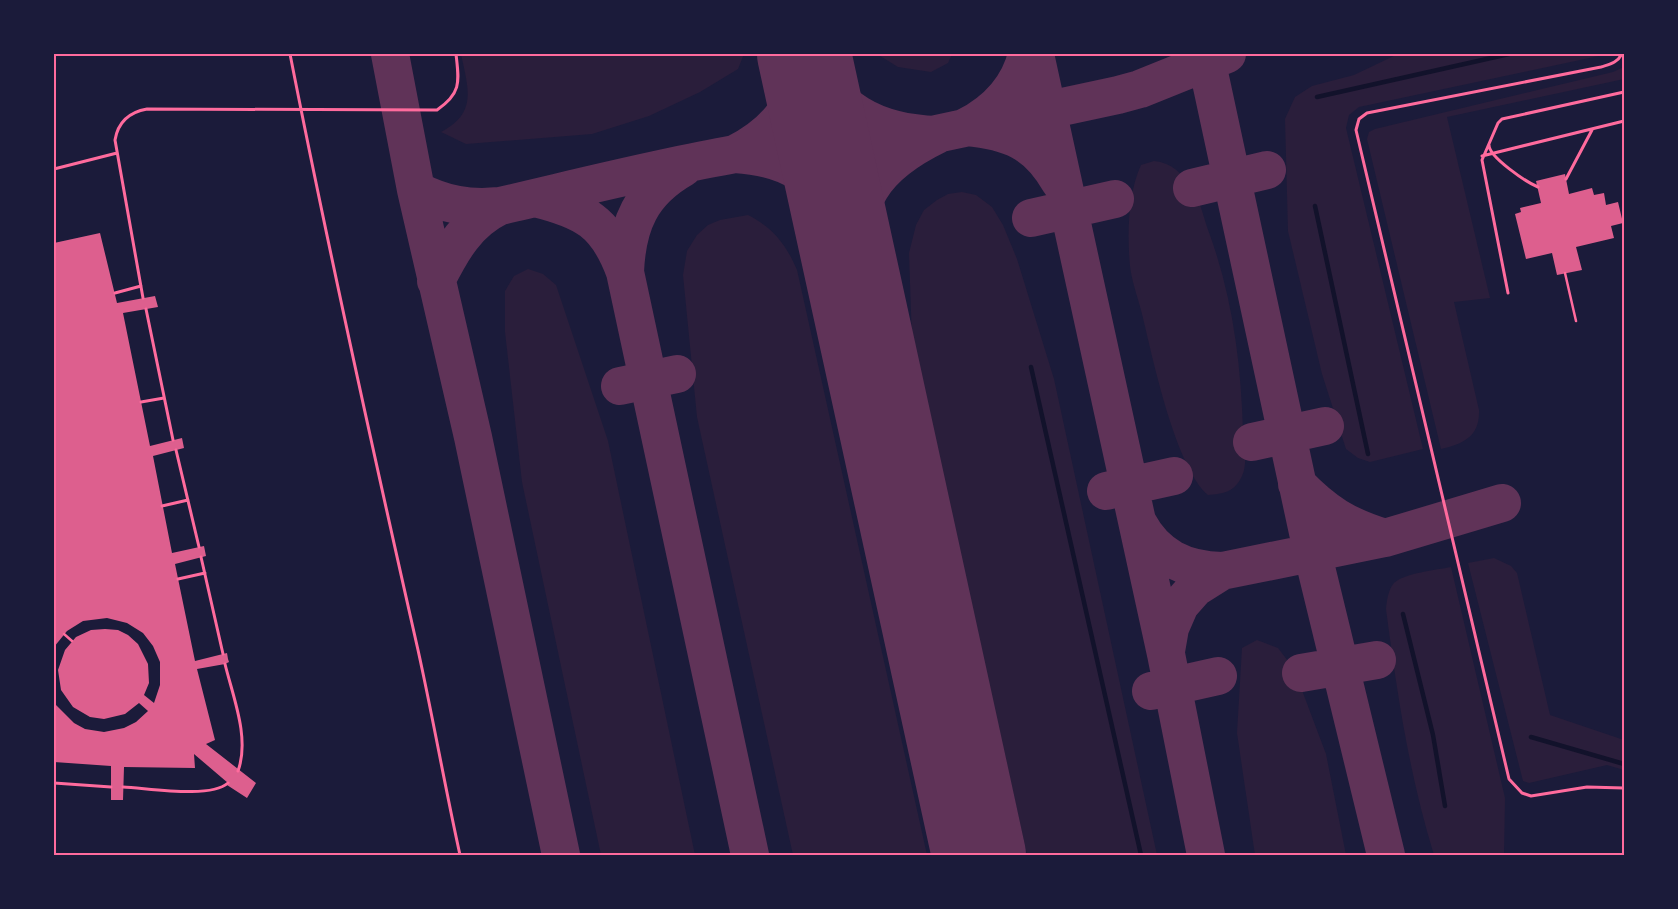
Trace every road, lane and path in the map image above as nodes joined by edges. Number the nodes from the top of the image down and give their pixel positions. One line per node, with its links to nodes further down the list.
1 (290, 54): 5 (lane)
2 (456, 54): 5 (lane)
3 (1622, 54): 41 (lane)
4 (1624, 92): 8 (lane)
5 (301, 110): 10 (lane); 42 (lane)
6 (1624, 122): 7 (lane)
7 (1593, 129): 9 (lane); 13 (lane)
8 (1490, 140): 9 (lane); 11 (lane)
9 (1492, 153): 11 (lane); 14 (lane)
10 (117, 154): 12 (lane); 16 (lane)
11 (1482, 156): 18 (lane)
12 (54, 170)
13 (1566, 179)
14 (1538, 187)
15 (1565, 273): 21 (path)
16 (141, 286): 17 (lane); 19 (lane)
17 (115, 293)
18 (1508, 293)
19 (143, 298)
20 (146, 309): 22 (lane)
21 (1576, 321)
22 (164, 398): 23 (lane); 24 (lane)
23 (141, 402)
24 (173, 440)
25 (176, 450): 26 (lane)
26 (188, 500): 27 (lane); 28 (lane)
27 (162, 506)
28 (199, 547)
29 (201, 557): 30 (lane)
30 (205, 573): 31 (lane); 34 (lane)
31 (178, 578)
32 (64, 634): 33 (path)
33 (72, 641)
34 (223, 654)
35 (225, 664): 36 (lane)
36 (238, 771)
37 (54, 783): 39 (lane)
38 (228, 783): 40 (lane)
39 (111, 787)
40 (123, 787)
41 (1624, 788)
42 (460, 855)

